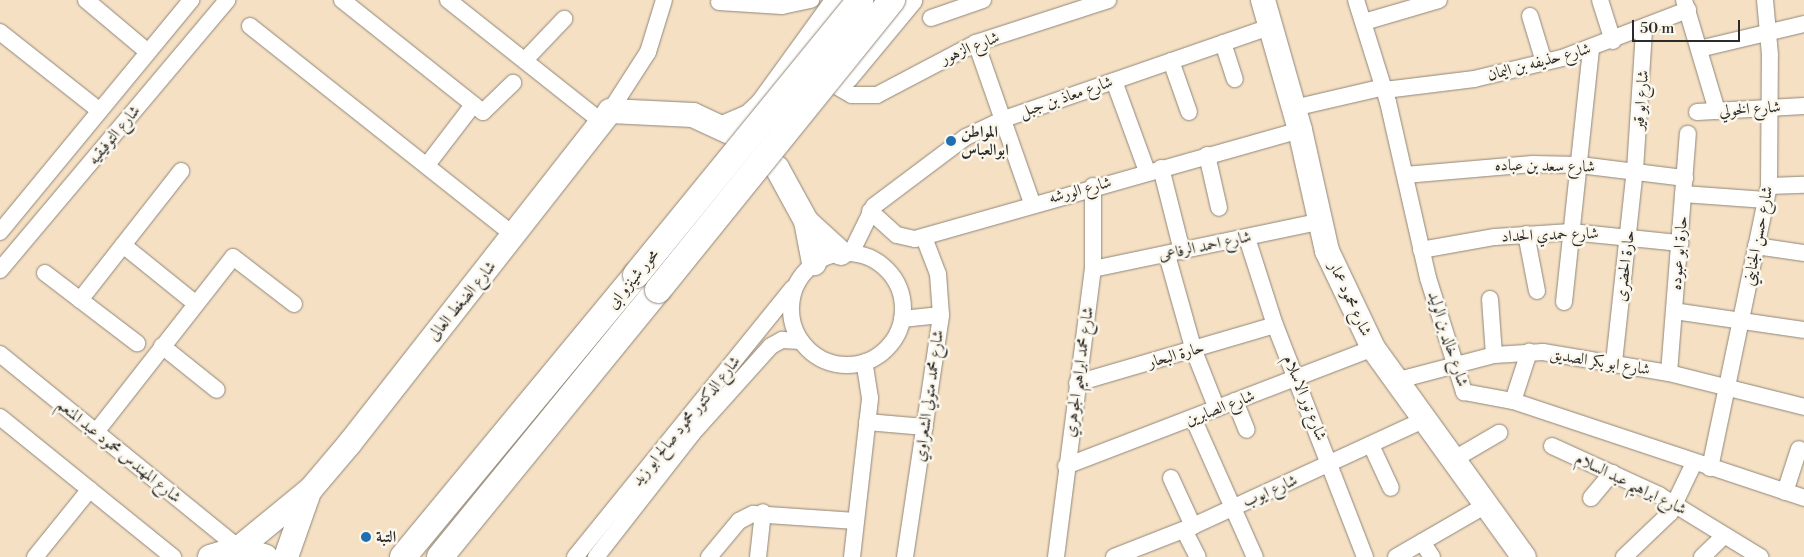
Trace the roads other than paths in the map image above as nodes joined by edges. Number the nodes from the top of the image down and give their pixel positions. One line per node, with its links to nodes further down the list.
1 (86, 0): 36 (street)
2 (191, 0): 36 (street, شارع التوفيقيه)
3 (227, 0): 91 (street, شارع التوفيقيه)
4 (342, 0): 46 (street)
5 (448, 0): 38 (street)
6 (664, 0): 53 (street)
7 (838, 0): 20 (street)
8 (860, 0): 166 (main road, محور شينزو ابى, bridge)
9 (892, 0): 167 (main road, محور شينزو ابى, bridge)
10 (910, 0): 44 (street)
11 (982, 0): 22 (street)
12 (1108, 0): 32 (street, شارع الزهور)
13 (1263, 0): 27 (street, شارع محمود عمار)
14 (1356, 0): 24 (street, شارع خالد بن الوليد)
15 (1439, 0): 24 (street)
16 (1600, 0): 31 (street)
17 (1765, 0): 30 (street, شارع حسن الجنايني)
18 (719, 2): 20 (street)
19 (1686, 5): 28 (street, شارع حذيفه بن اليمان); 35 (street)
20 (817, 6): 37 (street)
21 (1530, 16): 40 (street)
22 (932, 18)
23 (564, 19): 38 (street)
24 (1364, 22): 45 (street, شارع خالد بن الوليد)
25 (1804, 24): 30 (street)
26 (250, 26): 60 (street)
27 (1270, 27): 33 (street, شارع معاذ بن جبل); 55 (street, شارع محمود عمار)
28 (1644, 29): 31 (street, شارع حذيفه بن اليمان); 63 (street, شارع ابو قير)
29 (0, 32): 49 (street)
30 (1769, 32): 35 (street); 48 (street, شارع حسن الجنايني)
31 (1613, 41): 34 (street, شارع حذيفه بن اليمان)
32 (976, 43): 44 (street, شارع الزهور); 54 (street)
33 (1223, 43): 39 (street, شارع معاذ بن جبل); 41 (street)
34 (1591, 49): 40 (street, شارع حذيفه بن اليمان); 59 (street)
35 (1699, 49): 50 (street)
36 (148, 52): 49 (street, شارع التوفيقيه)
37 (799, 56): 44 (street); 56 (street)
38 (525, 60): 53 (street)
39 (1171, 61): 42 (street, شارع معاذ بن جبل); 51 (street)
40 (1544, 62): 45 (street, شارع حذيفه بن اليمان)
41 (1235, 79)
42 (1114, 81): 54 (street, شارع معاذ بن جبل); 62 (street)
43 (513, 83): 46 (street)
44 (838, 87): 61 (street)
45 (1384, 89): 55 (street, شارع حذيفه بن اليمان); 65 (street, شارع خالد بن الوليد)
46 (473, 105): 60 (street)
47 (1804, 106): 48 (street, شارع الخولي)
48 (1771, 108): 50 (street, شارع الخولي); 69 (street, شارع حسن الجنايني)
49 (100, 111): 75 (street, شارع التوفيقيه)
50 (1717, 111): 52 (street, شارع الخولي)
51 (1189, 112)
52 (1697, 112)
53 (606, 116): 56 (street); 78 (street, شارع الضغط العالى)
54 (1004, 119): 70 (street); 72 (street, شارع معاذ بن جبل)
55 (1297, 119): 58 (street, شارع الورشه); 74 (street, شارع محمود عمار)
56 (725, 127): 61 (street)
57 (1688, 134): 68 (street, حارة ابو عبوده)
58 (1207, 155): 62 (street, شارع الورشه); 71 (street)
59 (1580, 165): 63 (street, شارع سعد بن عباده); 65 (street, شارع سعد بن عباده); 76 (street)
60 (427, 166): 78 (street)
61 (777, 168): 73 (street)
62 (1154, 169): 67 (street, شارع الورشه); 87 (street)
63 (1635, 170): 68 (street, شارع سعد بن عباده); 79 (street, حارة الحضرى)
64 (181, 171): 83 (street)
65 (1405, 175): 85 (street, شارع خالد بن الوليد)
66 (1804, 185): 69 (street, شارع سعد بن عباده)
67 (1093, 186): 70 (street, شارع الورشه); 90 (street, شارع محمد ابراهيم الجوهري)
68 (1684, 186): 69 (street, شارع سعد بن عباده); 82 (street, حارة ابو عبوده)
69 (1767, 193): 84 (street, شارع حسن الجنايني)
70 (1032, 203): 80 (street, شارع الورشه)
71 (1219, 208)
72 (870, 211): 80 (street, شارع الورشه); 86 (street, شارع معاذ بن جبل)
73 (806, 221): 86 (street); 89 (street)
74 (1317, 222): 81 (street, شارع احمد الرفاعى); 109 (street, شارع محمود عمار)
75 (2, 227)
76 (1572, 232): 77 (street, شارع حمدي الحداد); 79 (street, شارع حمدي الحداد); 97 (street)
77 (1526, 234): 85 (street, شارع حمدي الحداد); 94 (street)
78 (515, 236): 148 (street, شارع الضغط العالى)
79 (1629, 236): 82 (street, شارع حمدي الحداد); 116 (street, حارة الحضرى)
80 (924, 237): 101 (street, شارع محمد متولي الشعراوي)
81 (1247, 238): 87 (street, شارع احمد الرفاعى); 104 (street, شارع نور الاسلام)
82 (1680, 243): 100 (street, حارة ابو عبوده)
83 (123, 246): 96 (street); 98 (street)
84 (1756, 246): 88 (street); 103 (street, شارع حسن الجنايني)
85 (1421, 250): 117 (street, شارع خالد بن الوليد)
86 (846, 253): 89 (street); 102 (street)
87 (1175, 253): 90 (street, شارع احمد الرفاعى); 110 (street)
88 (1804, 253)
89 (814, 263): 93 (street)
90 (1093, 268): 122 (street, شارع محمد ابراهيم الجوهري)
91 (0, 270)
92 (45, 273): 96 (street)
93 (796, 285): 106 (street); 114 (street, شارع الدكتور محمود صالح ابو زيد)
94 (1537, 291)
95 (1490, 299): 113 (street)
96 (80, 300): 107 (street)
97 (1564, 302)
98 (195, 303): 99 (street); 108 (street)
99 (294, 304)
100 (1674, 311): 103 (street); 119 (street, حارة ابو عبوده)
101 (941, 315): 102 (street); 133 (street, شارع محمد متولي الشعراوي)
102 (902, 319): 115 (street)
103 (1741, 321): 105 (street); 123 (street, شارع حسن الجنايني)
104 (1275, 325): 110 (street, حارة البحار); 120 (street, شارع نور الاسلام)
105 (1804, 330)
106 (801, 341): 115 (street); 118 (street, شارع الدكتور محمود صالح ابو زيد)
107 (137, 343)
108 (162, 346): 124 (street); 135 (street)
109 (1373, 348): 120 (street, شارع الصابرين); 121 (street, شارع محمود عمار)
110 (1194, 351): 122 (street, حارة البحار); 128 (street)
111 (1529, 352): 113 (street, شارع ابو بكر الصديق); 116 (street, شارع ابو بكر الصديق); 126 (street)
112 (0, 354): 135 (street, شارع المهندس محمود عبد المنعم)
113 (1494, 355): 117 (street, شارع ابو بكر الصديق)
114 (737, 357): 118 (street); 168 (street, شارع الدكتور محمود صالح ابو زيد)
115 (864, 362): 132 (street)
116 (1614, 362): 119 (street, شارع ابو بكر الصديق)
117 (1453, 364): 121 (street, شارع ابو بكر الصديق); 126 (street, شارع خالد بن الوليد)
118 (750, 369): 169 (street, شارع الدكتور محمود صالح ابو زيد)
119 (1669, 373): 123 (street, شارع ابو بكر الصديق)
120 (1297, 378): 125 (street, شارع الصابرين); 141 (street, شارع نور الاسلام)
121 (1396, 381): 131 (street, شارع محمود عمار)
122 (1077, 383): 143 (street, شارع محمد ابراهيم الجوهري)
123 (1727, 387): 127 (street, شارع ابو بكر الصديق); 142 (street, شارع حسن الجنايني)
124 (217, 390)
125 (1235, 401): 128 (street, شارع الصابرين); 134 (street)
126 (1514, 401): 142 (street, شارع خالد بن الوليد)
127 (1804, 407)
128 (1217, 409): 130 (street, شارع الصابرين)
129 (0, 417): 147 (street)
130 (1193, 418): 143 (street, شارع الصابرين); 154 (street)
131 (1423, 420): 137 (street, شارع ايوب); 140 (street, شارع محمود عمار)
132 (867, 422): 133 (street); 156 (street)
133 (925, 427): 173 (street, شارع محمد متولي الشعراوي)
134 (1247, 430)
135 (96, 432): 160 (street, شارع المهندس محمود عبد المنعم)
136 (1499, 434): 140 (street)
137 (1371, 445): 141 (street, شارع ايوب); 146 (street)
138 (1552, 446): 144 (street, شارع ابراهيم عبد السلام)
139 (1799, 449): 149 (street)
140 (1451, 461): 152 (street, شارع محمود عمار)
141 (1332, 463): 154 (street, شارع ايوب); 178 (street, شارع نور الاسلام)
142 (1702, 465): 149 (street, شارع خالد بن الوليد); 153 (street, شارع حسن الجنايني)
143 (1066, 466): 174 (street, شارع محمد ابراهيم الجوهري)
144 (1612, 473): 150 (street); 153 (street, شارع ابراهيم عبد السلام)
145 (1171, 478): 157 (street)
146 (1391, 488)
147 (90, 489): 161 (street); 162 (street)
148 (311, 489): 160 (street, شارع الضغط العالى); 165 (street, شارع الضغط العالى)
149 (1785, 492): 151 (street, شارع خالد بن الوليد)
150 (1591, 498)
151 (1804, 498)
152 (1486, 505): 159 (street); 181 (street, شارع محمود عمار)
153 (1676, 505): 158 (street, شارع ابراهيم عبد السلام); 182 (street, شارع حسن الجنايني)
154 (1231, 509): 157 (street, شارع ايوب); 177 (street)
155 (763, 512): 156 (street); 170 (street); 171 (street)
156 (856, 521): 172 (street)
157 (1189, 528): 175 (street, شارع ايوب); 176 (street)
158 (1724, 536): 183 (street); 184 (street, شارع ابراهيم عبد السلام)
159 (1422, 542): 179 (street); 180 (street)
160 (239, 548): 163 (street); 164 (street)
161 (35, 557)
162 (173, 557)
163 (210, 557)
164 (266, 557)
165 (286, 557)
166 (403, 557)
167 (440, 557)
168 (575, 557)
169 (596, 557)
170 (708, 557)
171 (758, 557)
172 (852, 557)
173 (905, 557)
174 (1056, 557)
175 (1114, 557)
176 (1198, 557)
177 (1254, 557)
178 (1365, 557)
179 (1396, 557)
180 (1432, 557)
181 (1524, 557)
182 (1624, 557)
183 (1702, 557)
184 (1760, 557)

